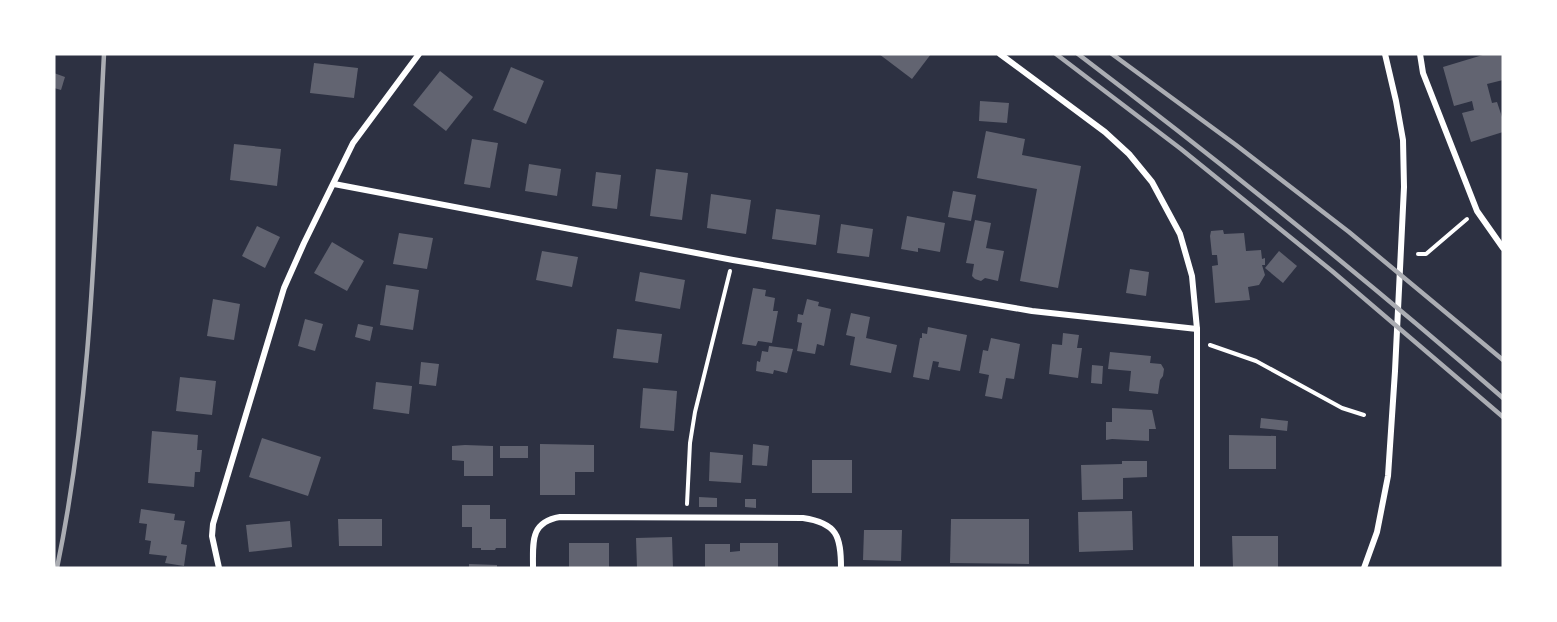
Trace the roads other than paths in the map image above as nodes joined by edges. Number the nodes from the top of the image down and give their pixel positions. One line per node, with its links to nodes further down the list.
1 (419, 54): 5 (street)
2 (1000, 54): 7 (street)
3 (1385, 54): 12 (street)
4 (1420, 54): 6 (street)
5 (334, 184): 7 (street); 8 (street)
6 (1503, 248)
7 (1197, 329): 11 (street)
8 (219, 568)
9 (533, 568): 10 (street)
10 (841, 568)
11 (1197, 568)
12 (1364, 568)

